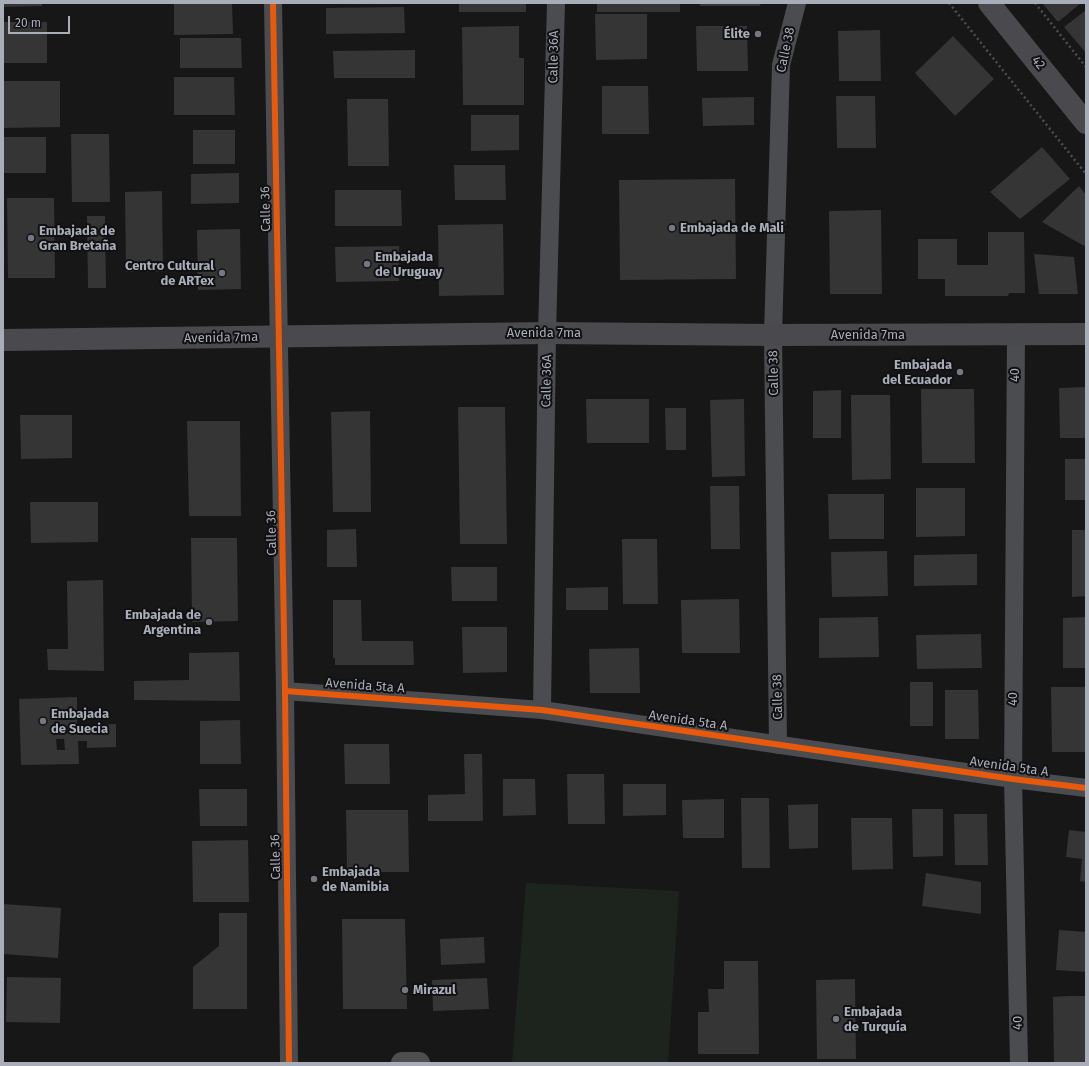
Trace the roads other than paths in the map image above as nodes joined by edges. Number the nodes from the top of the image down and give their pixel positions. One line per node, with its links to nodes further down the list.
1 (273, 3): 10 (street, Calle 36)
2 (556, 3): 6 (street, Calle 36A)
3 (797, 3): 9 (street, Calle 38)
4 (989, 3): 5 (main road, 42)
5 (1084, 116)
6 (547, 333): 9 (main road, Avenida 7ma); 10 (main road, Avenida 7ma); 13 (street, Calle 36A)
7 (1016, 334): 8 (main road, Avenida 7ma); 9 (main road, Avenida 7ma); 15 (street, 40)
8 (1086, 334)
9 (774, 335): 14 (street, Calle 38)
10 (279, 337): 11 (main road, Avenida 7ma); 12 (street, Calle 36)
11 (3, 340)
12 (286, 691): 13 (street, Avenida 5ta A); 17 (street, Calle 36)
13 (542, 710): 14 (street, Avenida 5ta A)
14 (778, 745): 15 (street, Avenida 5ta A)
15 (1013, 779): 16 (street, Avenida 5ta A); 20 (street, 40)
16 (1086, 788)
17 (289, 1063)
18 (402, 1063): 19 (highway)
19 (419, 1063)
20 (1019, 1063)

